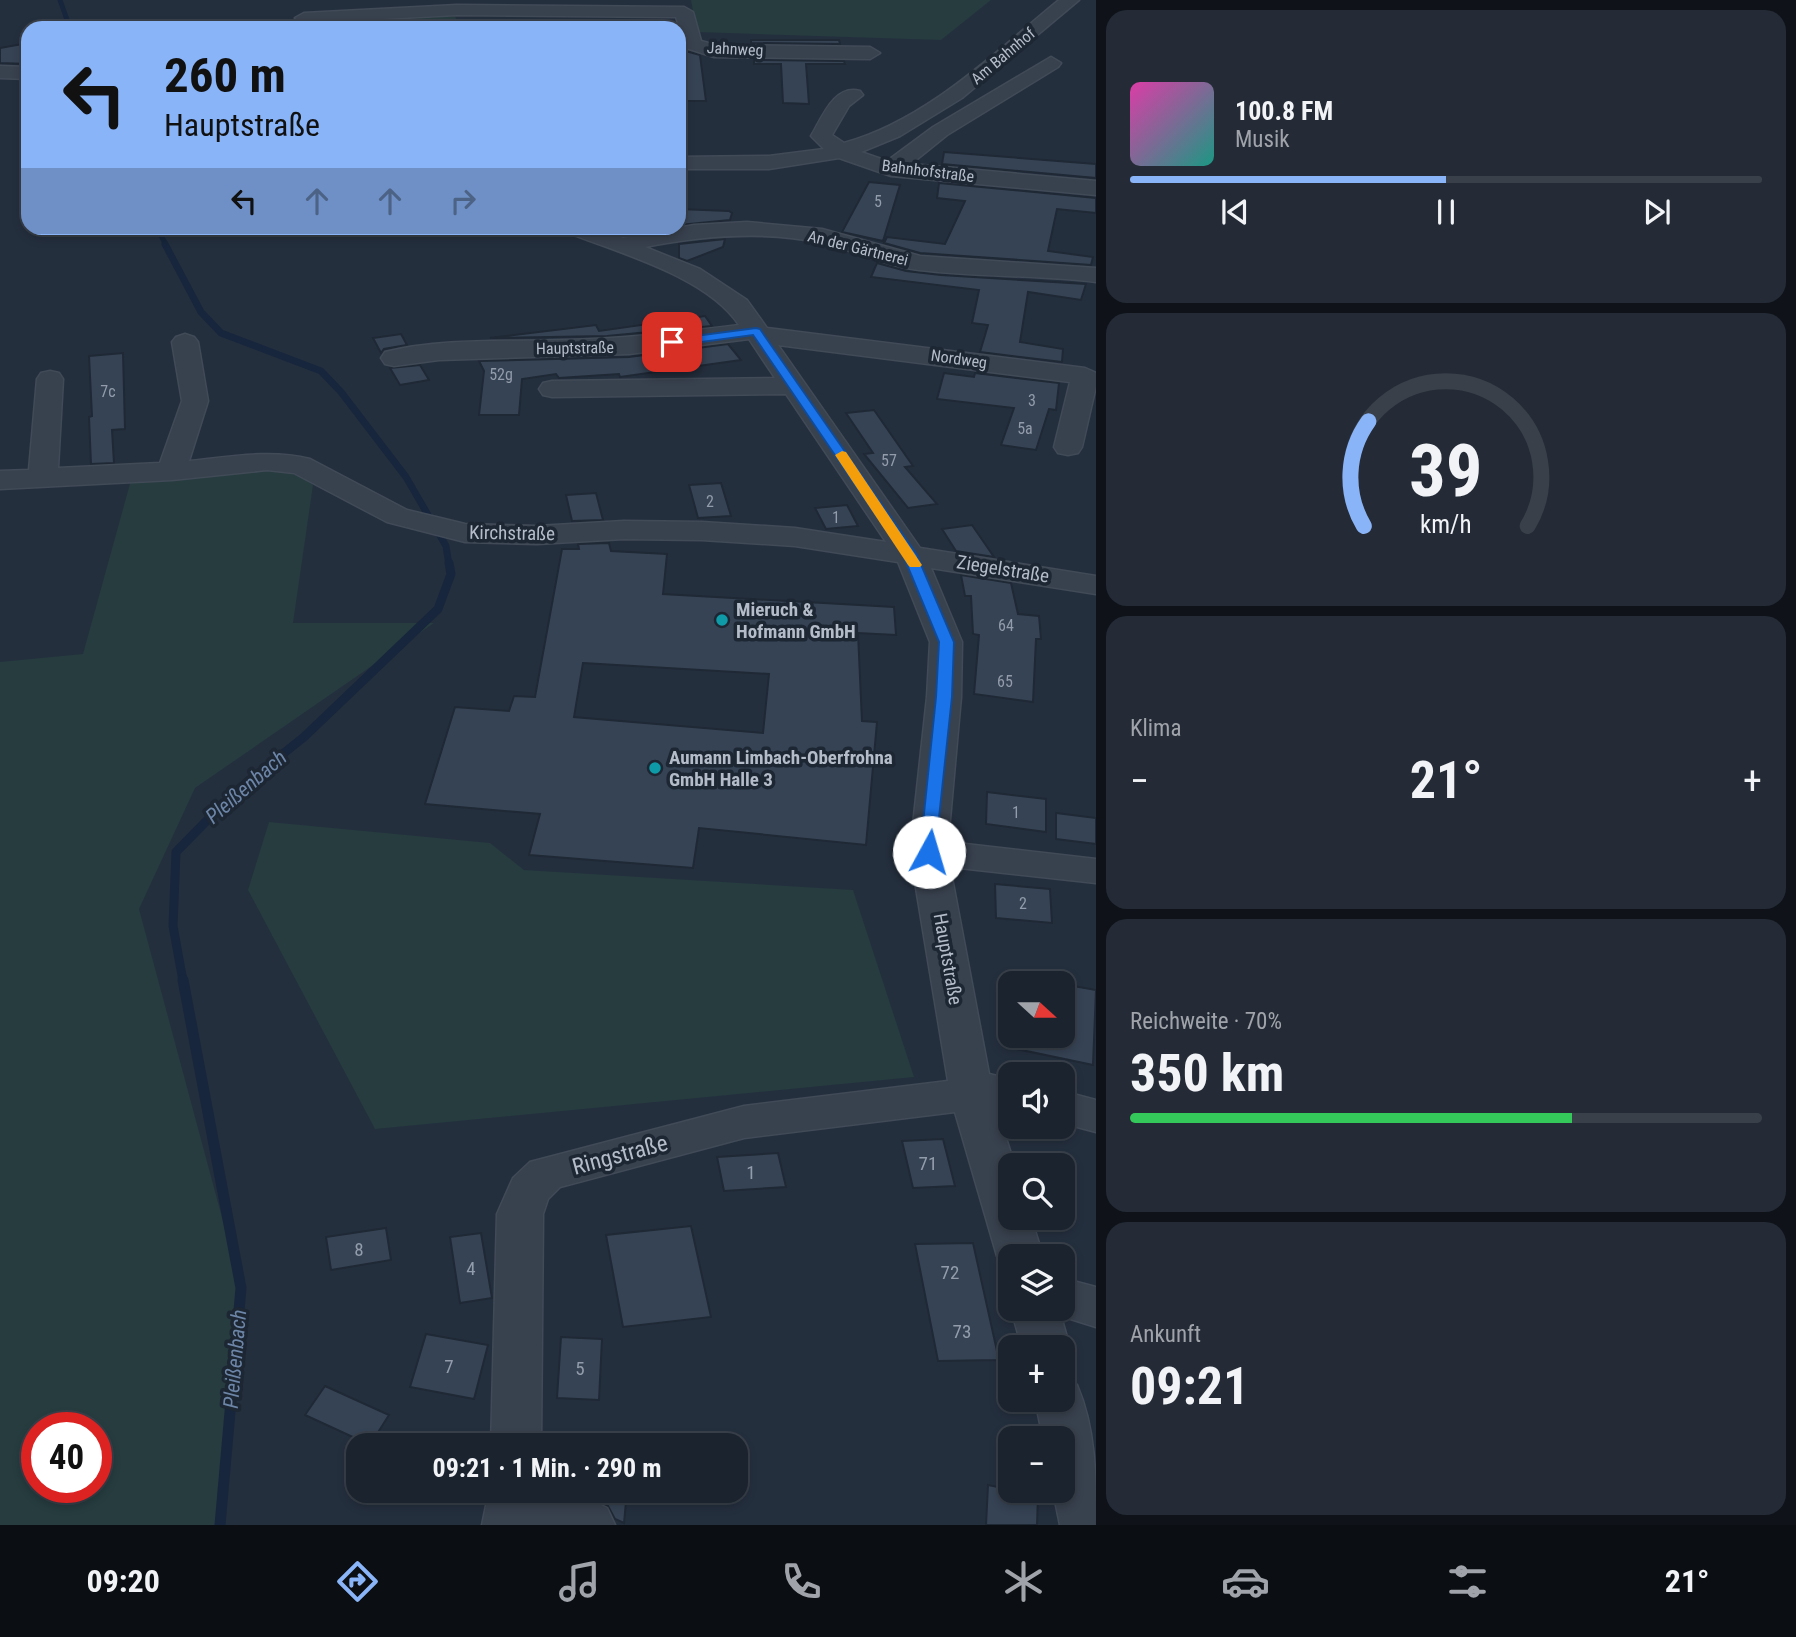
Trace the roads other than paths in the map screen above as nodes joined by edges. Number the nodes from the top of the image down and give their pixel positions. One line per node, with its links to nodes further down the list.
1 (1070, 0): 9 (street, Am Bahnhof)
2 (290, 1): 4 (street)
3 (456, 13): 5 (street); 6 (street, Jahnweg)
4 (306, 21)
5 (338, 21)
6 (870, 52)
7 (1051, 63): 10 (street, Am Bahnhof)
8 (852, 95): 11 (street)
9 (934, 109): 10 (street, Am Bahnhof); 12 (street, Am Bahnhof)
10 (968, 114): 15 (street, Am Bahnhof)
11 (821, 135): 12 (street); 14 (street)
12 (842, 151): 14 (street); 15 (street, Bahnhofstraße)
13 (686, 163): 14 (street)
14 (711, 164)
15 (891, 169): 16 (street, Bahnhofstraße)
16 (1096, 188)
17 (686, 231): 21 (street, An der Gärtnerei)
18 (594, 235): 20 (street, Hauptstraße)
19 (659, 235): 20 (street, An der Gärtnerei)
20 (621, 246): 22 (street, Hauptstraße)
21 (1096, 275)
22 (758, 333): 24 (street, Hauptstraße); 26 (street, Hauptstraße); 28 (street, Nordweg)
23 (185, 342): 29 (street)
24 (394, 358)
25 (50, 379): 30 (street)
26 (794, 386): 27 (street); 32 (street, Hauptstraße)
27 (552, 389)
28 (1068, 447)
29 (172, 471): 30 (street, Kirchstraße); 32 (street, Kirchstraße)
30 (43, 478): 31 (street, Kirchstraße)
31 (0, 480)
32 (910, 555): 33 (street, Ziegelstraße); 34 (street, Hauptstraße)
33 (1096, 585)
34 (929, 852): 35 (street); 36 (street, Hauptstraße)
35 (1096, 871)
36 (983, 1091): 39 (street, Hauptstraße); 43 (street, Ringstraße)
37 (1075, 1110): 38 (street)
38 (1096, 1116)
39 (1017, 1244)
40 (1075, 1301): 41 (street)
41 (1096, 1307)
42 (1062, 1412): 48 (street)
43 (516, 1433)
44 (514, 1503): 46 (street)
45 (542, 1503): 47 (street)
46 (508, 1525)
47 (589, 1525)
48 (1086, 1525)

